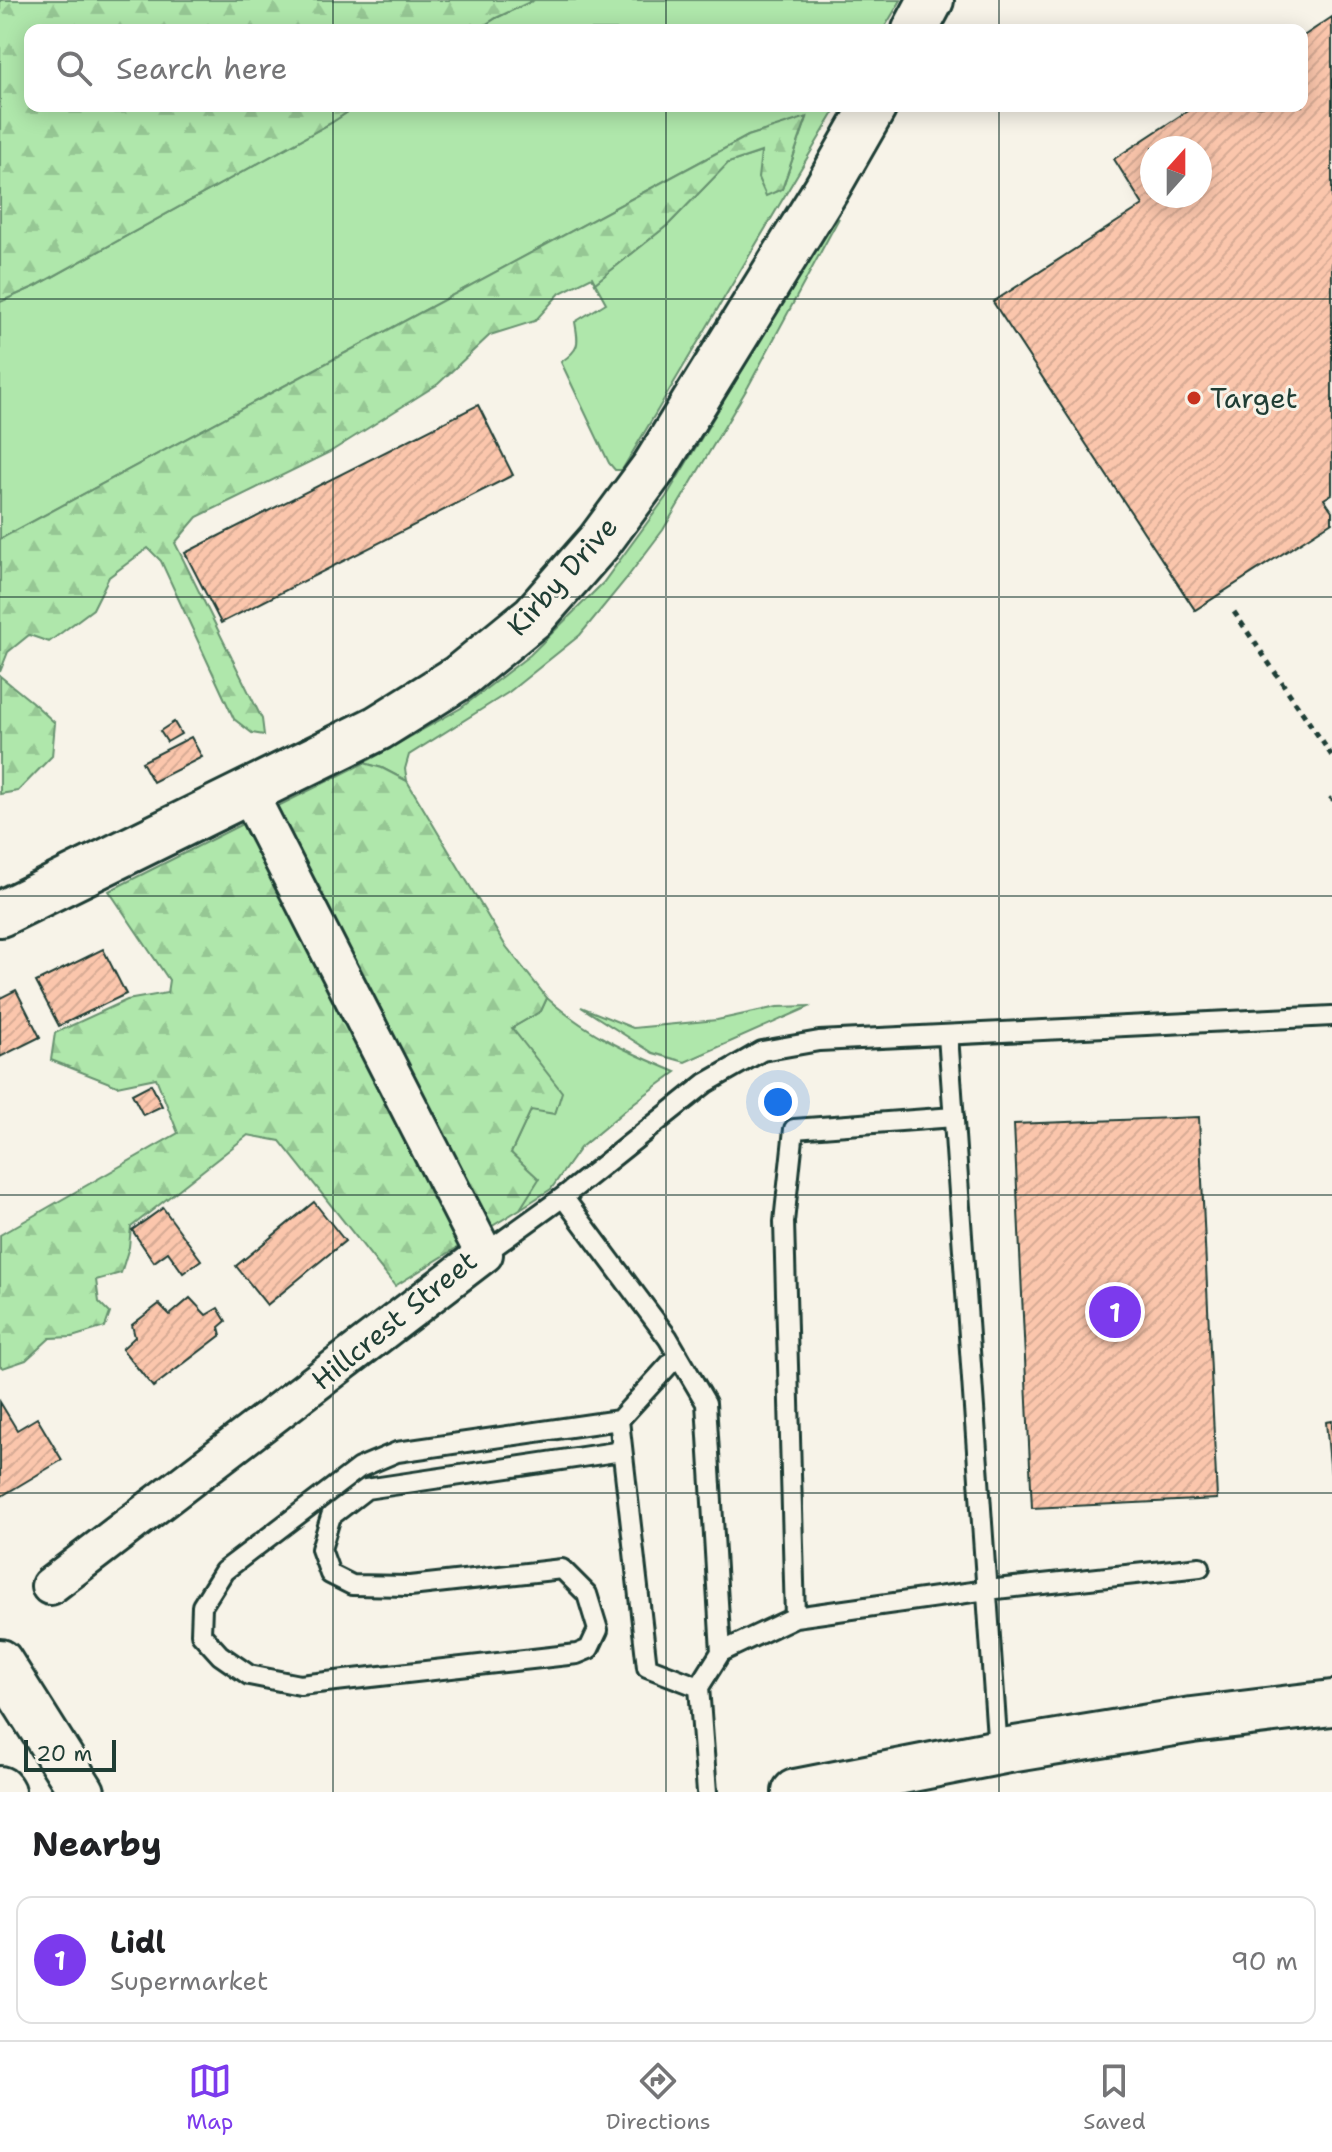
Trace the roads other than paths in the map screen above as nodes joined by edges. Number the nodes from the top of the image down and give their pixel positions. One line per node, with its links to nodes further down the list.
1 (931, 0): 2 (main road)
2 (918, 24)
3 (871, 112): 4 (main road, Kirby Drive)
4 (248, 792): 5 (main road, Kirby Drive); 10 (street, Hillcrest Street)
5 (0, 914)
6 (1332, 1016): 7 (lane)
7 (948, 1035): 8 (lane); 9 (lane)
8 (954, 1117): 16 (lane); 17 (lane)
9 (563, 1197): 10 (lane); 11 (lane)
10 (484, 1254): 15 (street, Hillcrest Street)
11 (678, 1355): 12 (lane); 18 (lane)
12 (619, 1420): 13 (lane); 13 (lane)
13 (622, 1451): 20 (lane)
14 (1200, 1567): 16 (lane)
15 (50, 1586)
16 (987, 1590): 17 (lane); 22 (lane)
17 (795, 1617): 18 (lane)
18 (721, 1652): 20 (lane)
19 (0, 1662): 23 (main road)
20 (699, 1687): 24 (lane)
21 (1332, 1703): 22 (main road)
22 (998, 1752): 25 (main road)
23 (82, 1792)
24 (707, 1792)
25 (795, 1792)

